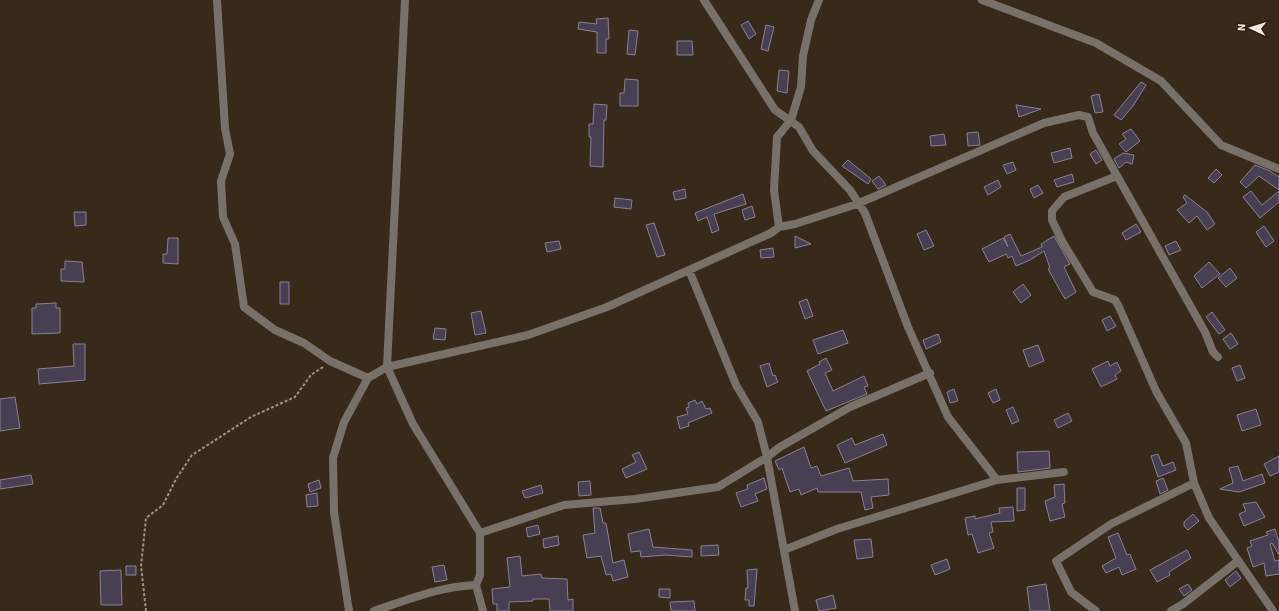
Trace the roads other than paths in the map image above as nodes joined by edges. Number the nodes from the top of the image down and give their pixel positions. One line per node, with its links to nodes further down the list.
1 (217, 0): 15 (street)
2 (405, 0): 13 (street)
3 (704, 0): 6 (street)
4 (819, 0): 6 (street)
5 (982, 0): 7 (street)
6 (791, 120): 9 (street); 10 (street)
7 (1279, 169)
8 (1117, 176): 9 (street); 12 (street); 19 (street)
9 (857, 204): 10 (street); 14 (street)
10 (780, 227): 11 (street)
11 (688, 270): 13 (street); 16 (street)
12 (1218, 357)
13 (387, 367): 15 (street); 20 (street)
14 (930, 374): 16 (street); 18 (street)
15 (368, 378): 24 (street)
16 (767, 457): 20 (street); 21 (street)
17 (1064, 472): 18 (street)
18 (997, 480): 21 (street)
19 (1194, 483): 22 (street); 28 (street)
20 (480, 533): 23 (street)
21 (784, 550): 27 (street)
22 (1238, 561): 29 (street); 30 (street)
23 (476, 585): 25 (street); 26 (street)
24 (349, 611)
25 (374, 611)
26 (483, 611)
27 (795, 611)
28 (1096, 611)
29 (1171, 611)
30 (1273, 611)

